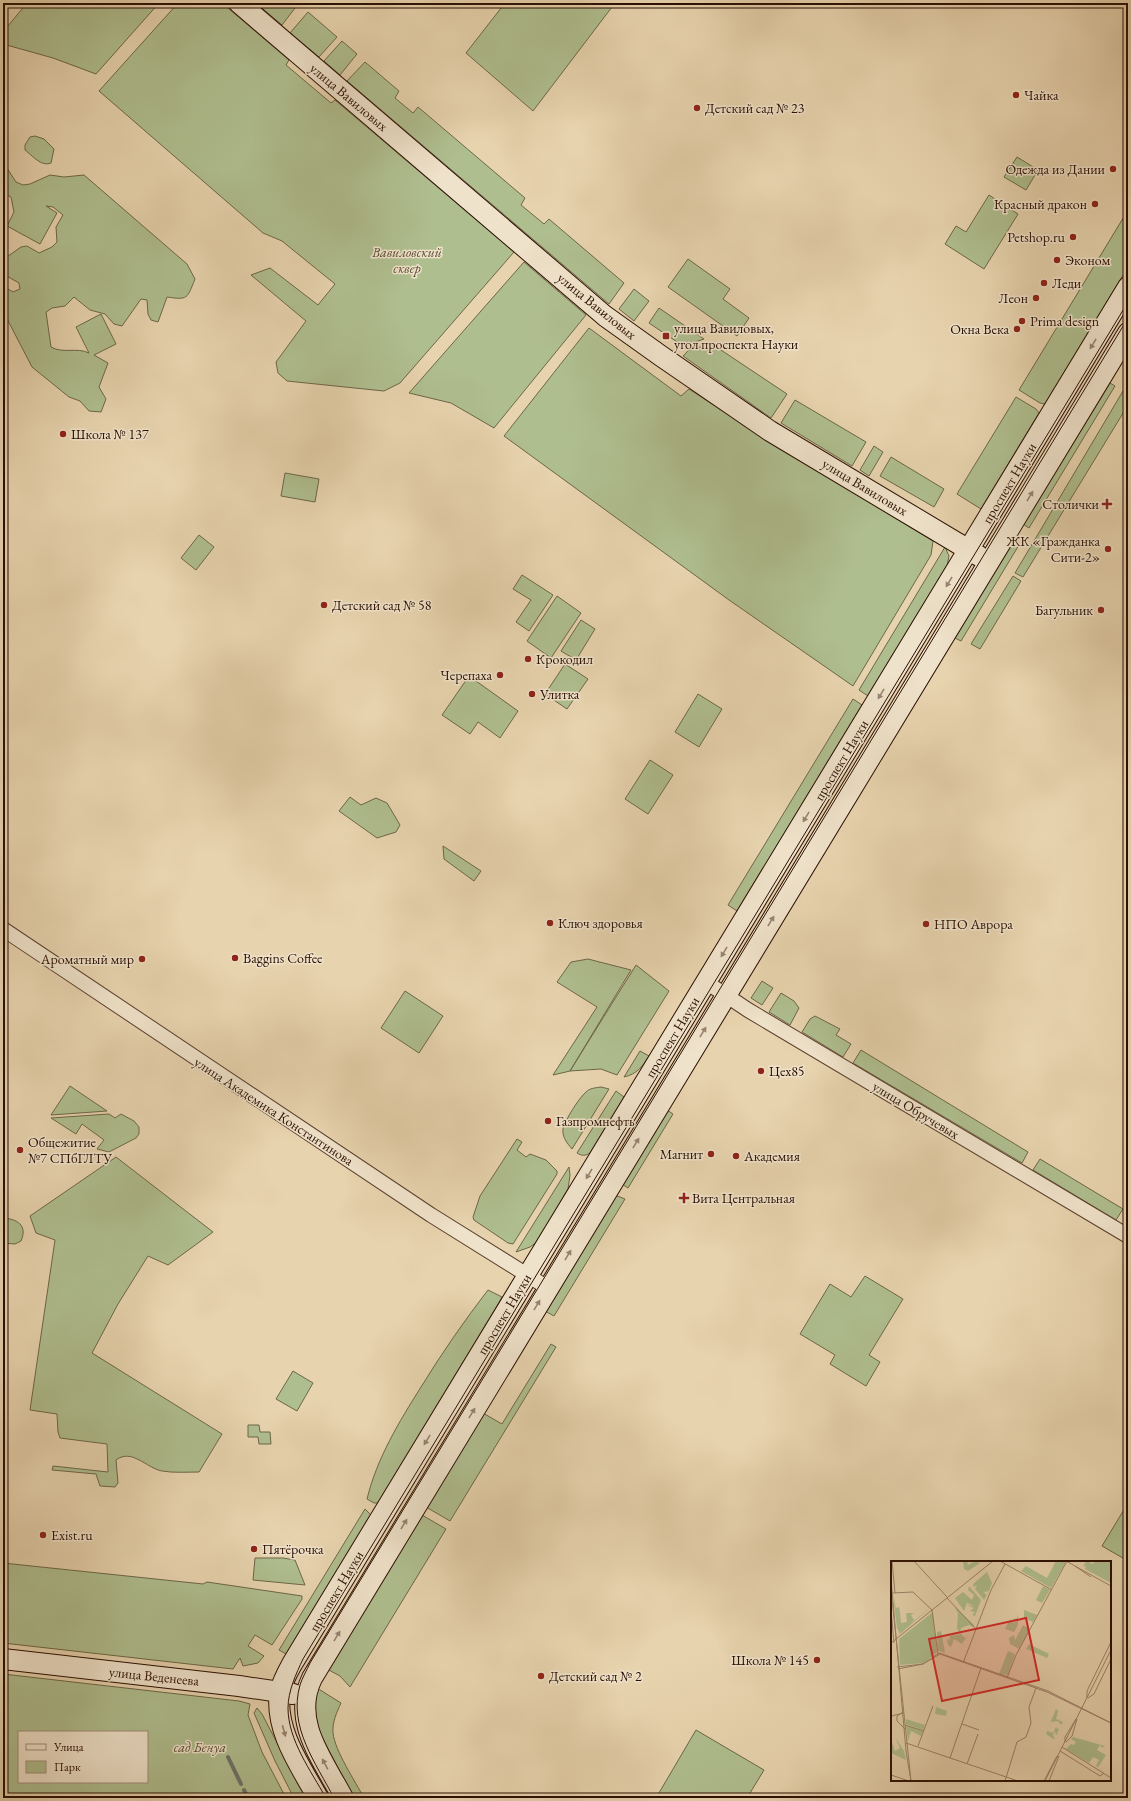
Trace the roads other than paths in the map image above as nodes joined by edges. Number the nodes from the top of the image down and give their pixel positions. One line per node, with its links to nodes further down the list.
1 (239, 3): 4 (main road, улица Вавиловых)
2 (1128, 286): 4 (main road, проспект Науки, one-way to 4)
3 (1128, 333): 5 (main road, проспект Науки, one-way to 3)
4 (969, 549): 5 (main road, улица Вавиловых); 7 (main road, проспект Науки, one-way to 7)
5 (990, 562): 8 (main road, проспект Науки, one-way to 5)
6 (3, 930): 10 (street, улица Академика Константинова)
7 (706, 982): 8 (street, улица Обручевых); 10 (main road, проспект Науки, one-way to 10)
8 (726, 996): 9 (street, улица Обручевых); 11 (main road, проспект Науки, one-way to 8)
9 (1128, 1236)
10 (528, 1275): 11 (street, улица Академика Константинова); 13 (main road, проспект Науки, one-way to 13)
11 (548, 1288): 14 (main road, проспект Науки, one-way to 11)
12 (3, 1660): 13 (main road, улица Веденеева)
13 (280, 1693): 14 (main road, улица Веденеева); 15 (main road, проспект Науки, one-way to 15)
14 (305, 1696): 16 (main road, проспект Науки, one-way to 14)
15 (318, 1798)
16 (343, 1798)

